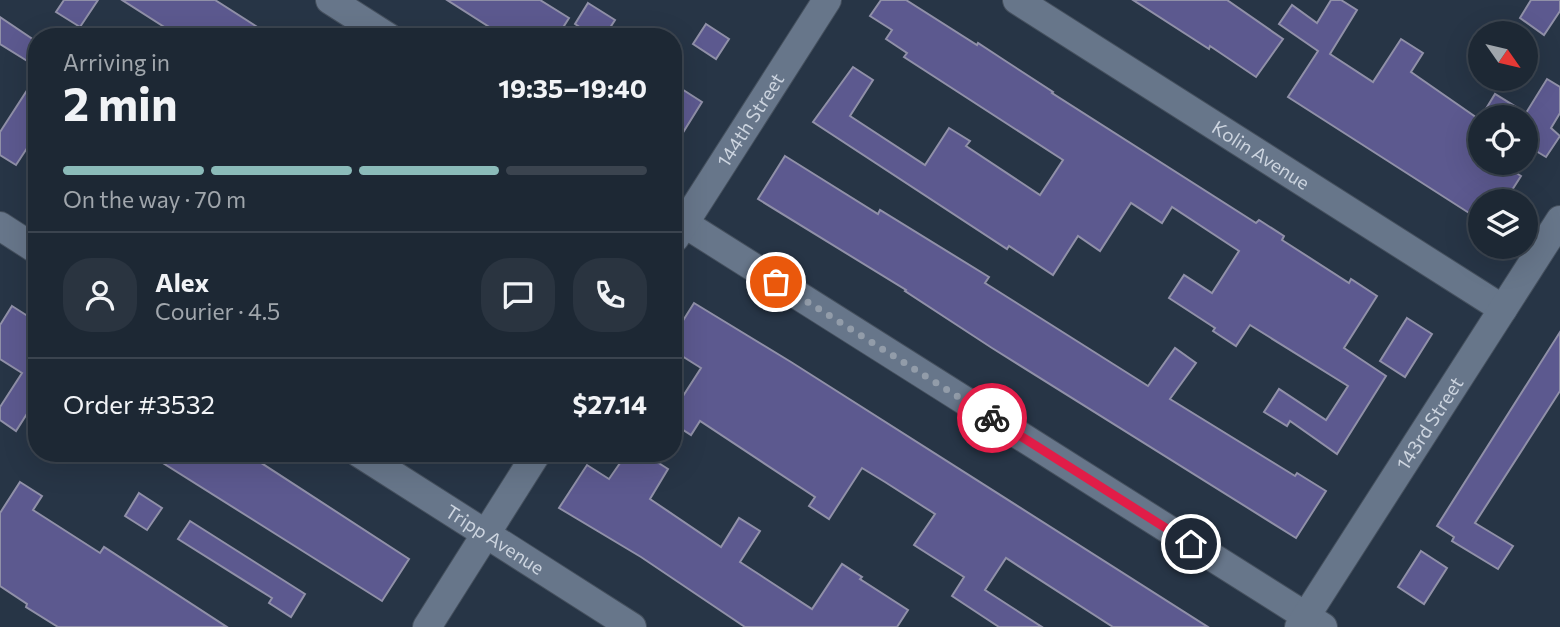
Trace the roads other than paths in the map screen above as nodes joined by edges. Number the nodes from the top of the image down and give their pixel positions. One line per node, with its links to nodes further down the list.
1 (330, 0): 4 (street)
2 (827, 0): 5 (street, 144th Street)
3 (1017, 0): 10 (street, Kolin Avenue)
4 (374, 28)
5 (682, 219)
6 (1560, 220): 10 (street, 143rd Street)
7 (0, 226): 9 (street)
8 (682, 230): 14 (street)
9 (28, 244)
10 (1503, 309): 14 (street, 143rd Street)
11 (373, 462): 13 (street, Tripp Avenue)
12 (531, 462): 13 (street)
13 (486, 534): 15 (street); 16 (street, Tripp Avenue)
14 (1309, 624)
15 (427, 627)
16 (632, 627)

